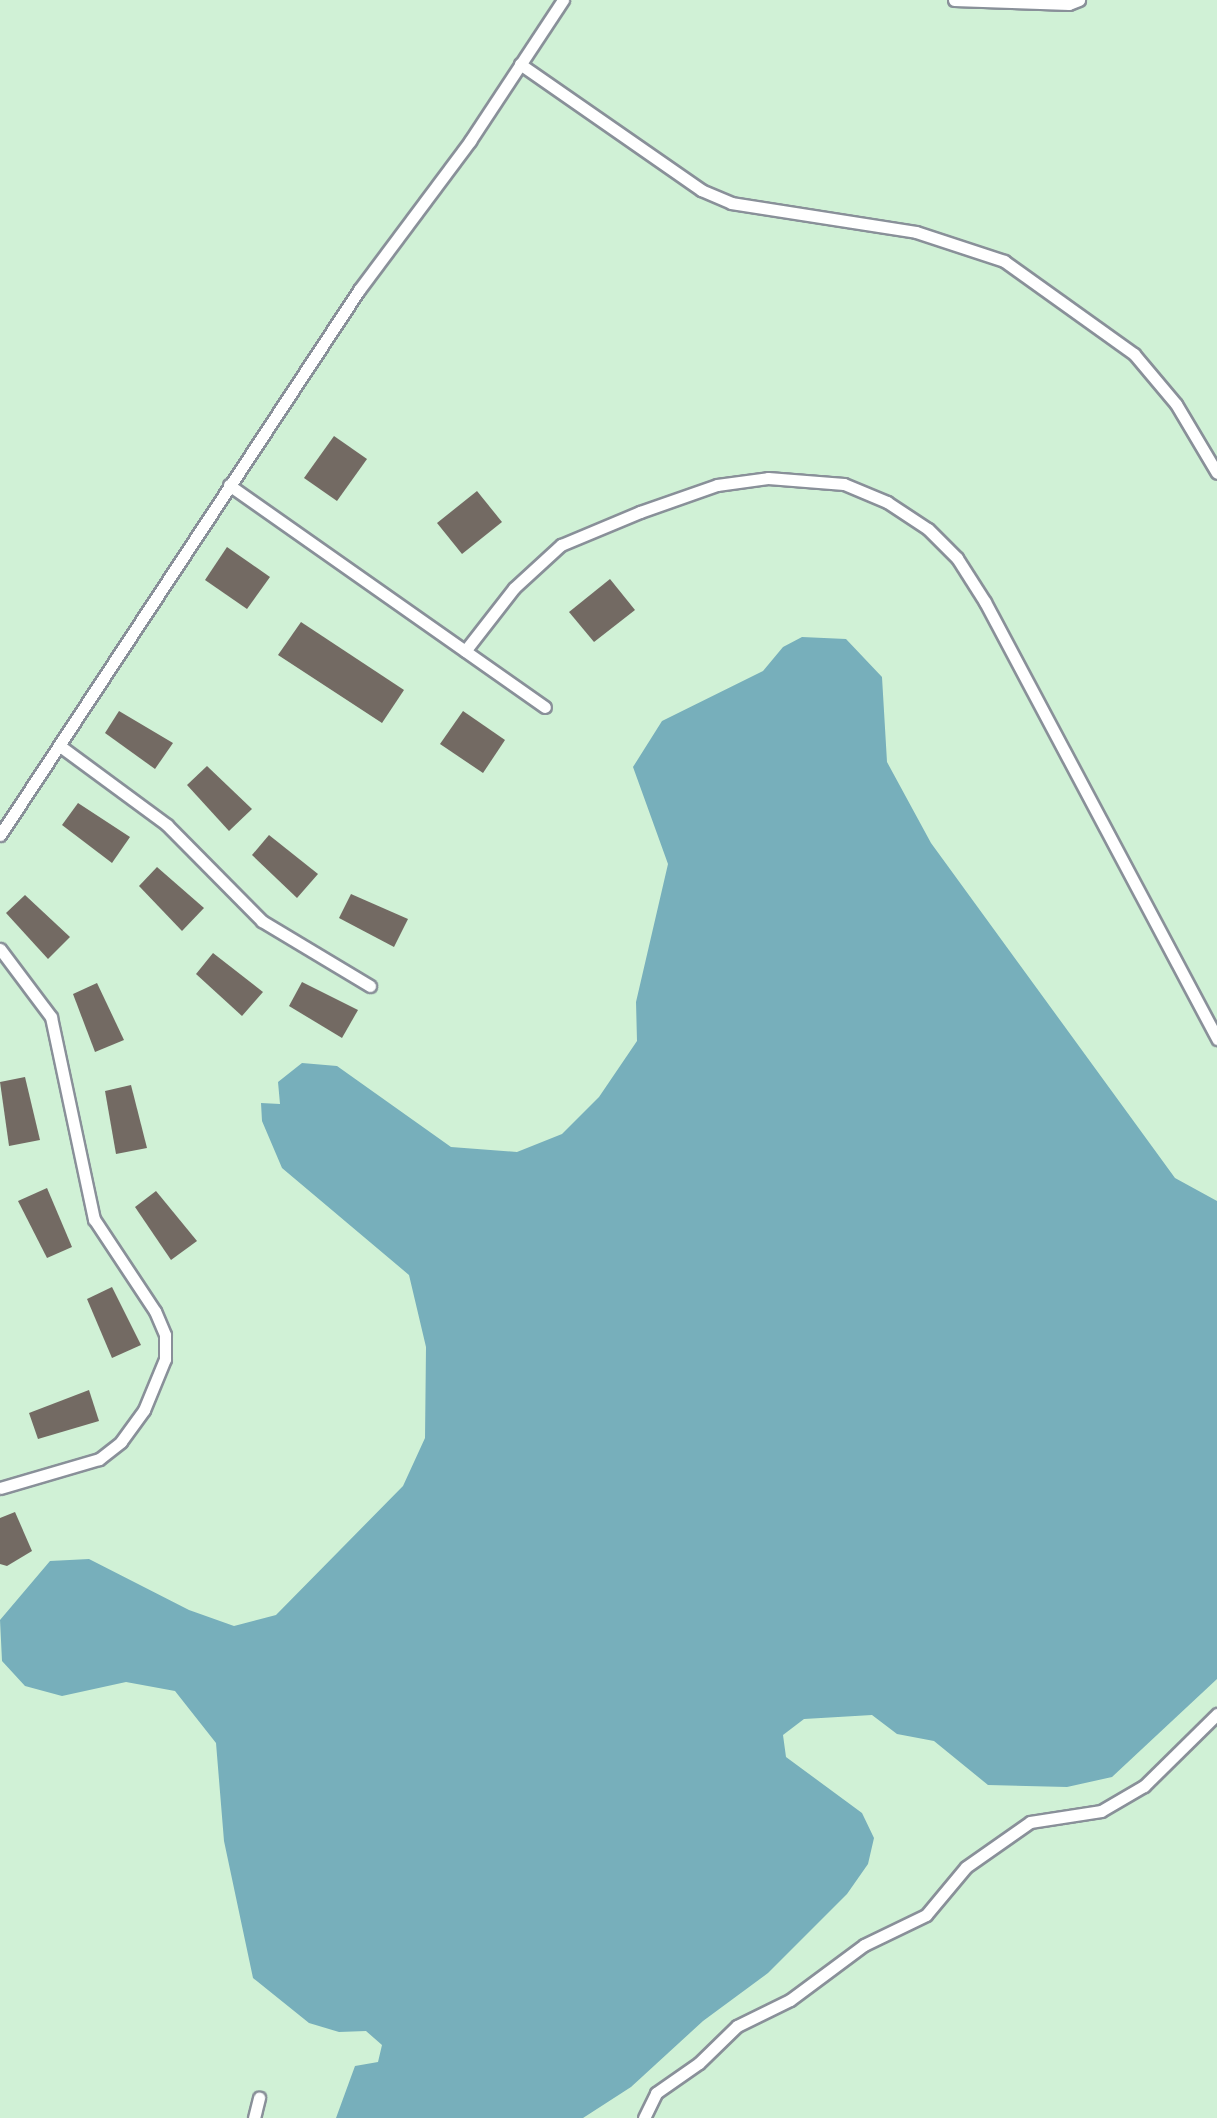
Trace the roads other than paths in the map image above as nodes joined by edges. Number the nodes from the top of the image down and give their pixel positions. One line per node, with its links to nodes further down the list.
1 (563, 0): 4 (lane)
2 (954, 0): 3 (lane)
3 (1079, 0)
4 (520, 64): 5 (lane); 6 (lane)
5 (1217, 473)
6 (229, 485): 7 (lane); 9 (lane)
7 (465, 651): 8 (lane); 13 (lane)
8 (545, 707)
9 (60, 746): 10 (lane); 12 (lane)
10 (0, 835)
11 (0, 949): 14 (lane)
12 (370, 986)
13 (1217, 1039)
14 (0, 1488)
15 (1217, 1714): 18 (lane)
16 (259, 2098): 17 (lane)
17 (254, 2118)
18 (644, 2118)

